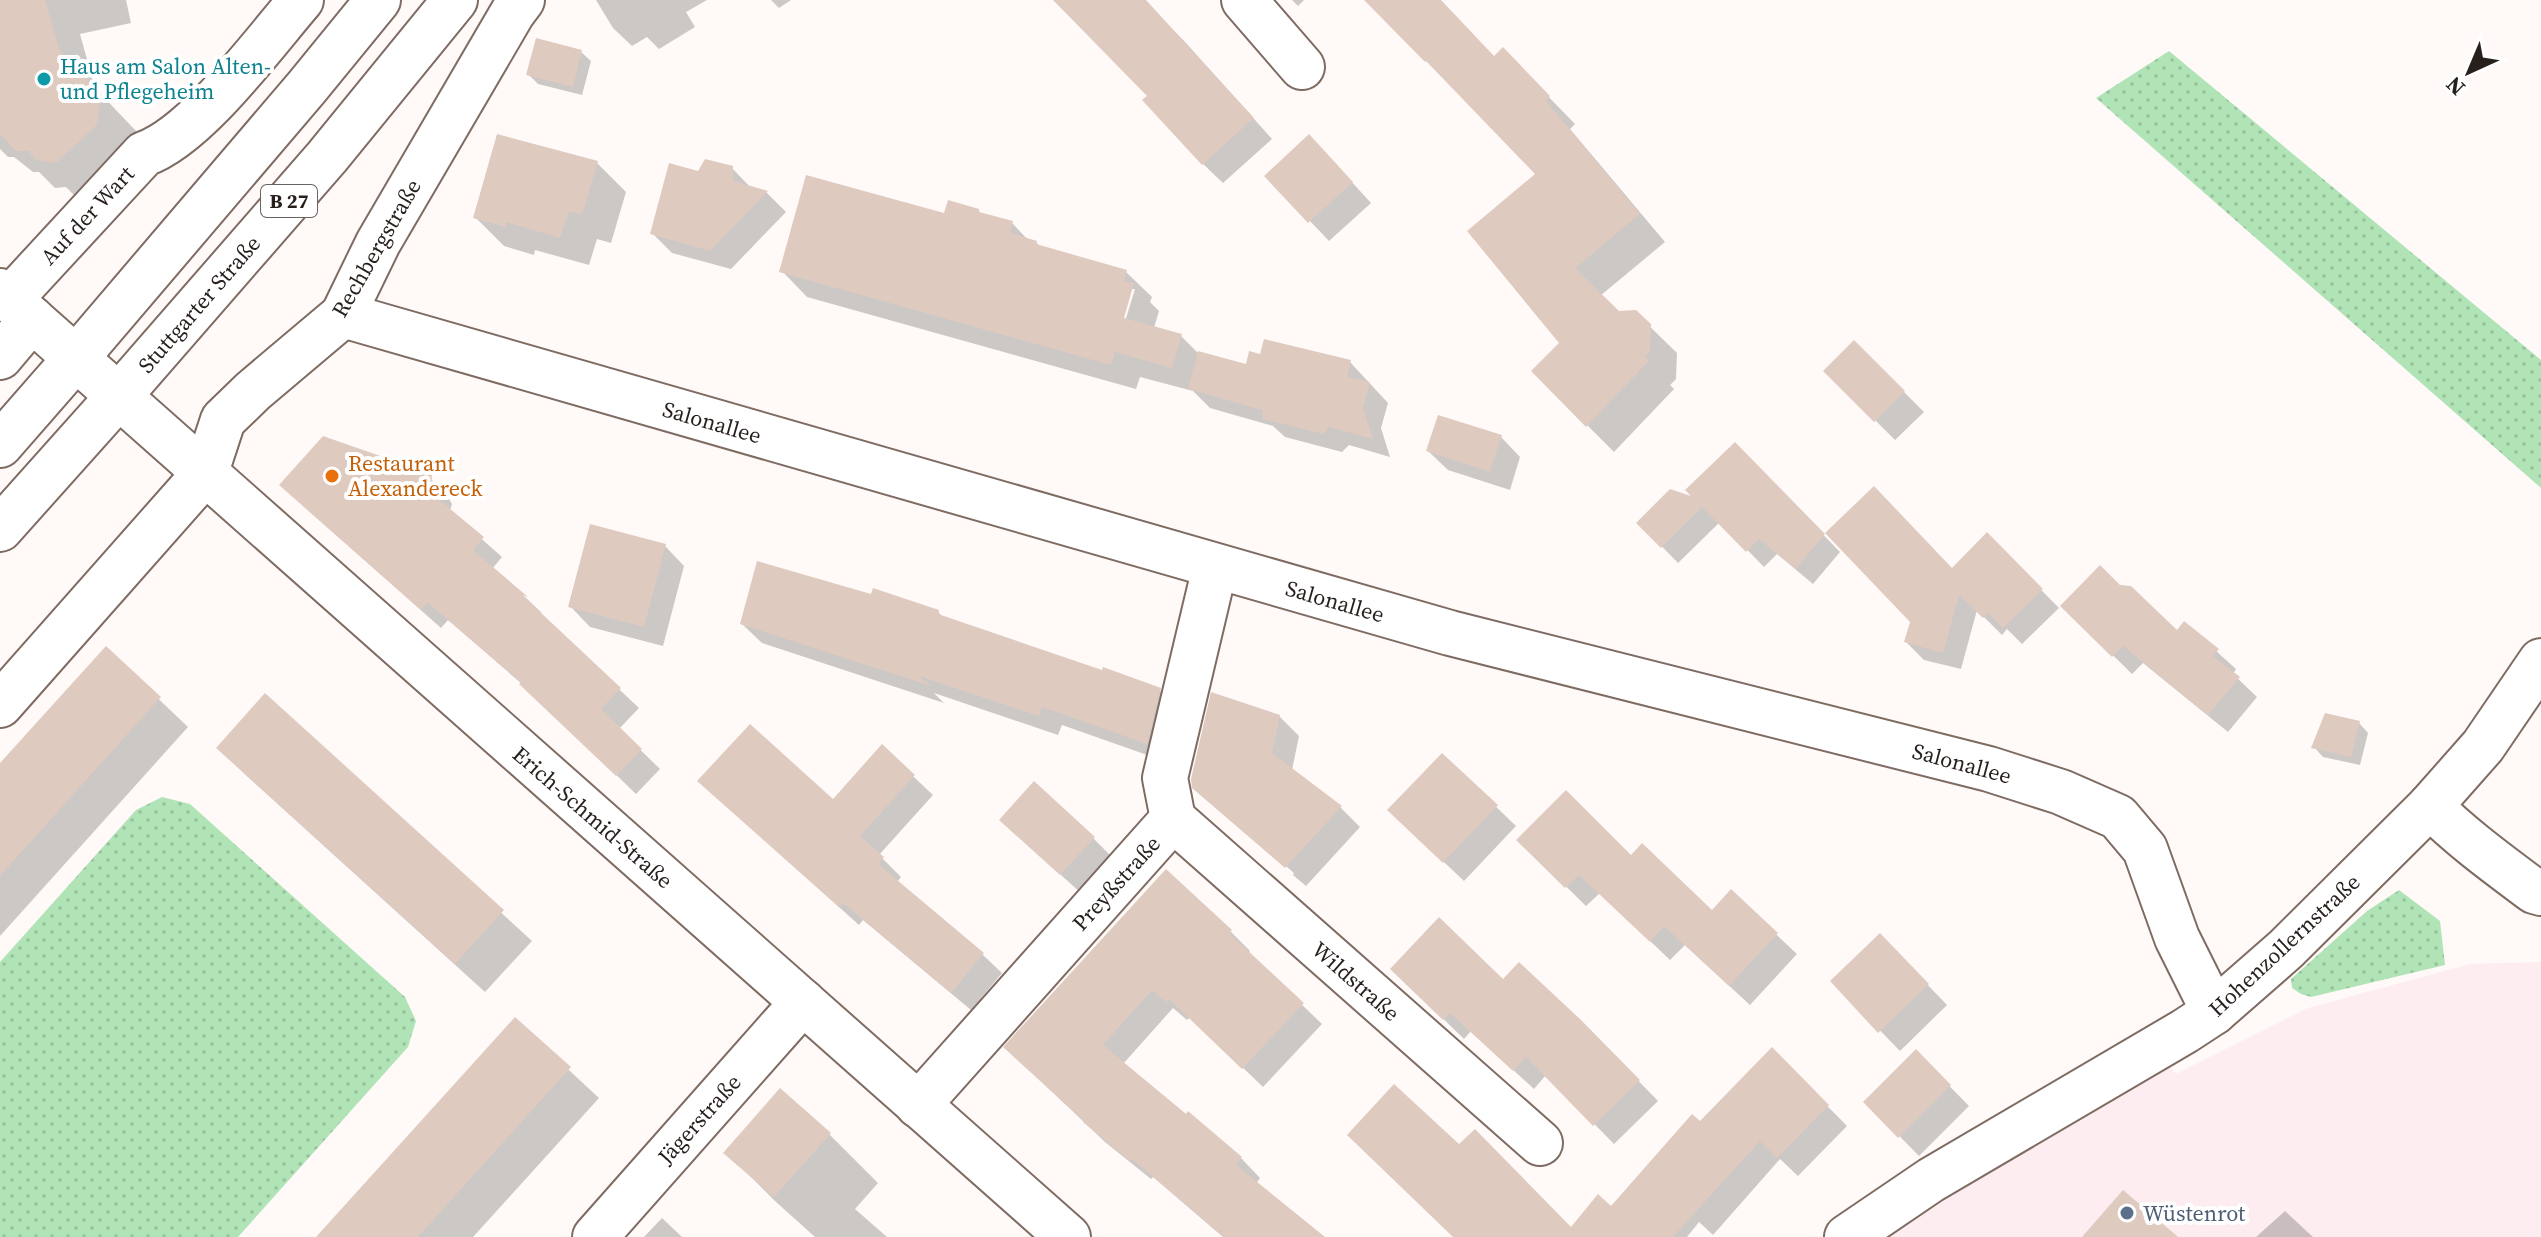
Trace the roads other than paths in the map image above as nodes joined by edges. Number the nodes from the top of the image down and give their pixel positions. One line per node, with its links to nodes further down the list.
1 (301, 0): 7 (main road, Auf der Wart)
2 (378, 0): 10 (main road, B 27)
3 (455, 0): 11 (main road, Stuttgarter Straße / B 27)
4 (522, 0): 8 (main road, Rechbergstraße)
5 (1244, 0): 6 (main road)
6 (1302, 67)
7 (14, 303): 9 (main road); 10 (main road, Erich-Schmid-Straße)
8 (343, 315): 13 (main road, Rechbergstraße); 15 (main road, Salonallee)
9 (0, 357)
10 (76, 358): 11 (main road, Erich-Schmid-Straße); 12 (main road, B 27)
11 (118, 397): 13 (main road, Erich-Schmid-Straße); 14 (main road, Stuttgarter Straße / B 27)
12 (0, 445)
13 (206, 472): 17 (main road); 21 (main road, Erich-Schmid-Straße)
14 (0, 529)
15 (1215, 567): 19 (main road, Preyßstraße); 22 (main road, Salonallee)
16 (2541, 661): 18 (main road, Hohenzollernstraße)
17 (0, 705)
18 (2430, 806): 20 (main road); 22 (main road, Hohenzollernstraße)
19 (1173, 819): 23 (main road, Preyßstraße); 24 (main road, Wildstraße)
20 (2541, 893)
21 (803, 1002): 23 (main road, Erich-Schmid-Straße); 25 (main road, Jägerstraße)
22 (2199, 1022): 27 (main road, Hohenzollernstraße)
23 (918, 1105): 26 (main road, Erich-Schmid-Straße)
24 (1540, 1143)
25 (595, 1237)
26 (1068, 1237)
27 (1847, 1237)

